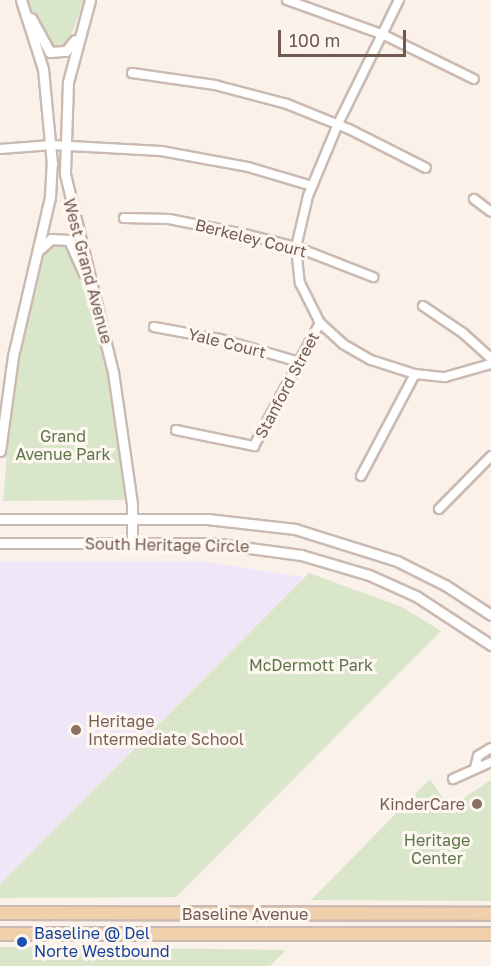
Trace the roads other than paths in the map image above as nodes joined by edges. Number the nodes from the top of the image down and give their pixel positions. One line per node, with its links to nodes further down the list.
1 (21, 0): 5 (street)
2 (90, 0): 7 (street, West Grand Avenue)
3 (287, 0): 6 (street)
4 (399, 0): 6 (street)
5 (25, 12): 7 (street); 11 (street)
6 (384, 35): 9 (street); 10 (street)
7 (78, 36): 12 (street, West Grand Avenue)
8 (132, 73): 10 (street)
9 (474, 79)
10 (338, 124): 14 (street); 15 (street)
11 (52, 145): 12 (street); 13 (street); 20 (street)
12 (65, 145): 15 (street); 22 (street, West Grand Avenue)
13 (0, 149)
14 (426, 168)
15 (312, 186): 19 (street)
16 (474, 200): 17 (street)
17 (491, 212)
18 (124, 218): 19 (street, Berkeley Court)
19 (296, 247): 21 (street, Berkeley Court); 24 (street)
20 (39, 251): 22 (street); 31 (street)
21 (373, 277)
22 (93, 284): 35 (street, West Grand Avenue)
23 (423, 306): 26 (street)
24 (320, 323): 27 (street, Stanford Street); 29 (street)
25 (154, 327): 27 (street, Yale Court)
26 (491, 358)
27 (299, 362): 30 (street, Stanford Street)
28 (491, 364): 29 (street)
29 (415, 374): 33 (street)
30 (176, 430)
31 (0, 451)
32 (491, 456): 34 (street)
33 (362, 476)
34 (439, 510)
35 (132, 518): 36 (street, South Heritage Circle); 38 (street, West Grand Avenue); 39 (street, South Heritage Circle)
36 (0, 519)
37 (0, 543): 38 (street, South Heritage Circle)
38 (132, 543): 40 (street, South Heritage Circle)
39 (491, 615)
40 (491, 645)
41 (491, 748): 43 (street)
42 (491, 762): 43 (street)
43 (475, 768): 44 (street)
44 (453, 779)
45 (0, 913): 46 (main road, Baseline Avenue)
46 (491, 914)
47 (0, 934): 48 (main road, Baseline Avenue)
48 (491, 934)

